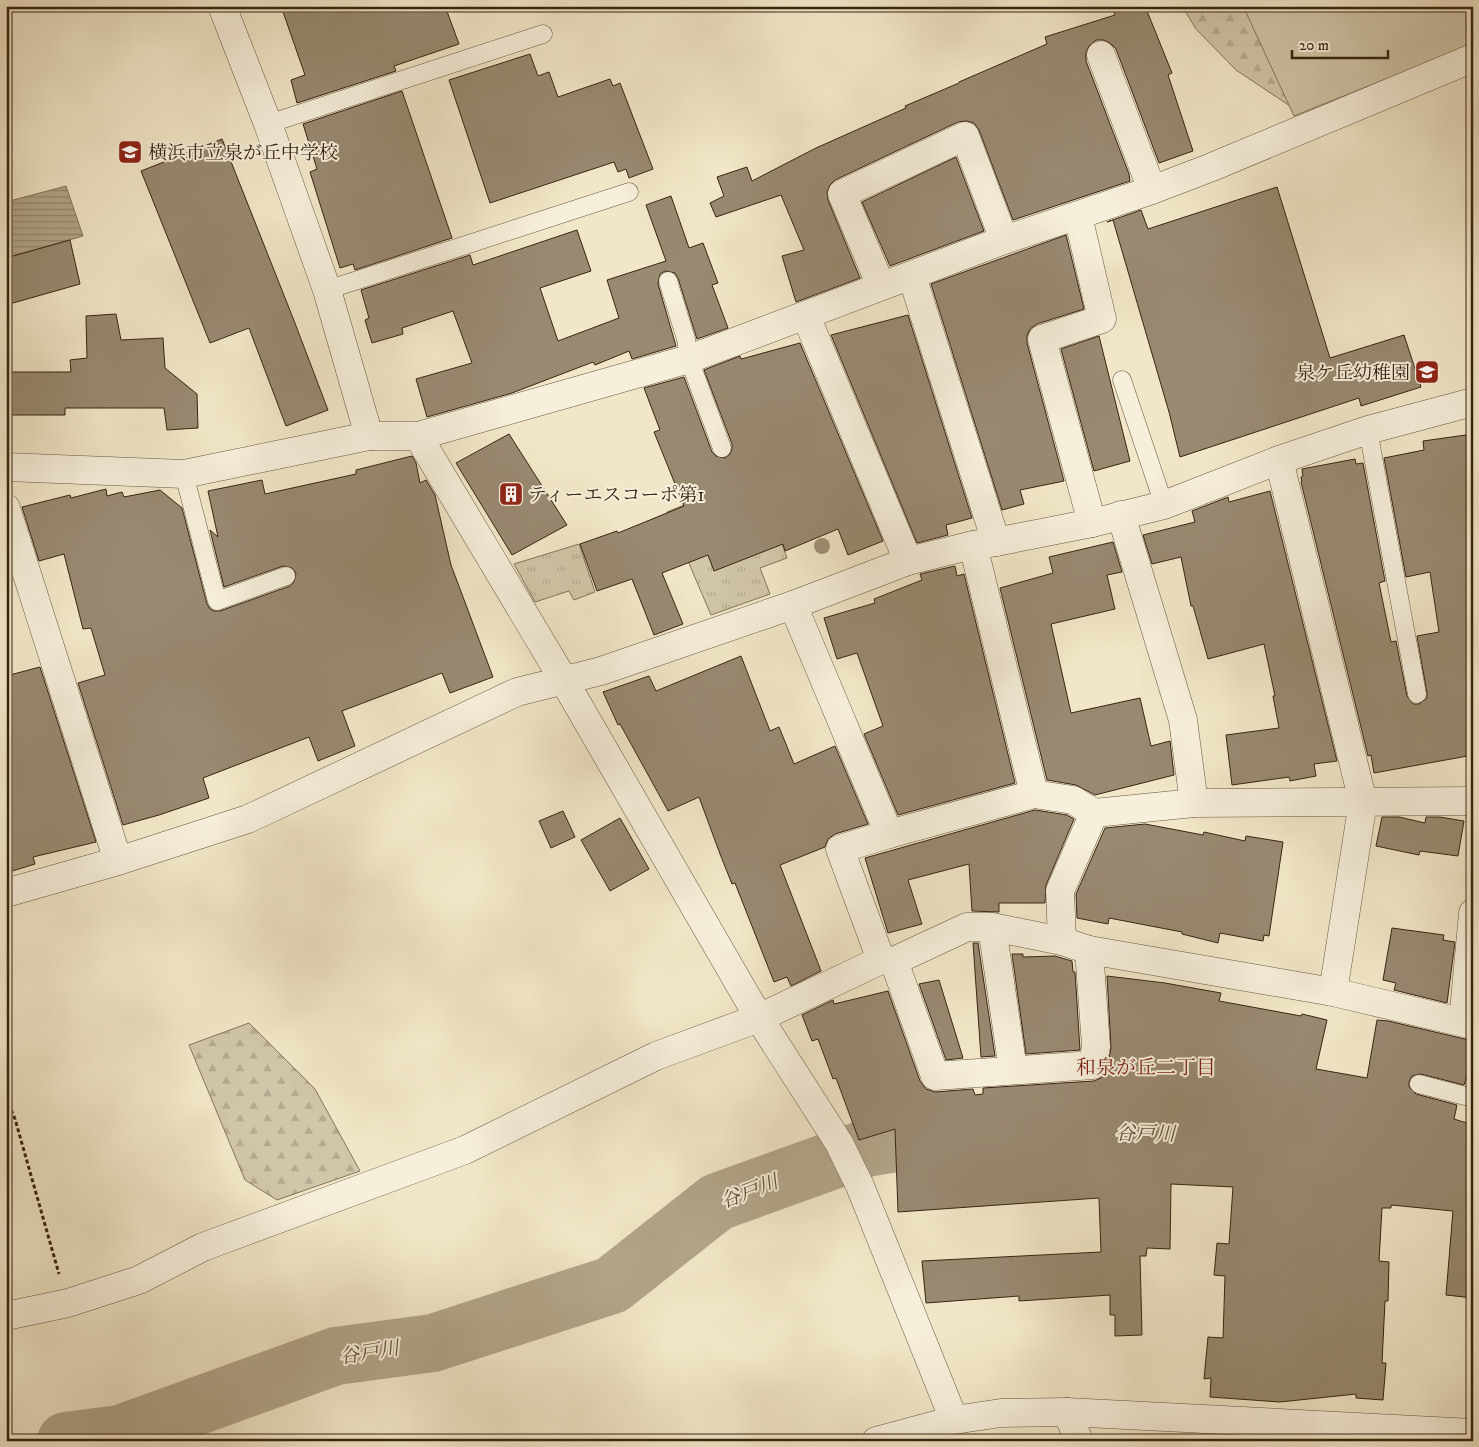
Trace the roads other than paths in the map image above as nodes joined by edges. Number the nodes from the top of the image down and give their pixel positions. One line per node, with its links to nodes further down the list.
1 (222, 6): 5 (street)
2 (543, 34): 5 (lane)
3 (1101, 55): 6 (street)
4 (1473, 58): 6 (street)
5 (268, 124): 13 (street)
6 (1152, 190): 8 (street)
7 (629, 192): 13 (lane)
8 (1078, 216): 9 (street); 28 (street)
9 (1004, 240): 10 (street); 12 (street)
10 (912, 276): 12 (street); 29 (street)
11 (668, 281): 15 (lane)
12 (881, 286): 14 (street)
13 (327, 290): 19 (street)
14 (806, 316): 15 (street); 30 (street)
15 (689, 359): 20 (street); 21 (lane)
16 (1122, 380): 25 (lane)
17 (1473, 402): 18 (street)
18 (1368, 430): 22 (street); 34 (lane)
19 (369, 436): 20 (street); 24 (street)
20 (418, 436): 33 (street)
21 (722, 448)
22 (1279, 460): 25 (street); 37 (street)
23 (6, 467): 24 (street)
24 (184, 474): 31 (lane)
25 (1164, 505): 27 (street)
26 (6, 508): 41 (street)
27 (1122, 515): 28 (street); 38 (street)
28 (1092, 523): 29 (street)
29 (984, 544): 30 (street); 35 (street)
30 (908, 561): 32 (street)
31 (286, 576)
32 (793, 605): 33 (street); 40 (street)
33 (562, 680): 41 (street); 49 (street)
34 (1417, 694)
35 (1034, 794): 39 (street); 40 (street)
36 (1473, 801): 37 (street)
37 (1363, 802): 38 (street); 48 (street)
38 (1194, 803): 39 (street)
39 (1094, 813): 45 (street)
40 (889, 834): 47 (street)
41 (118, 861): 42 (street)
42 (6, 893)
43 (1473, 913): 50 (street)
44 (992, 927): 45 (street); 47 (street); 51 (street)
45 (1062, 941): 46 (street)
46 (1089, 950): 48 (street); 51 (street)
47 (888, 960): 49 (street); 51 (street)
48 (1333, 992): 50 (street)
49 (759, 1018): 54 (street); 56 (street)
50 (1468, 1024)
51 (1013, 1070)
52 (1419, 1084): 53 (lane)
53 (1473, 1098)
54 (6, 1316)
55 (1067, 1412): 56 (street); 57 (street); 59 (street)
56 (954, 1420): 58 (street)
57 (1473, 1433)
58 (876, 1441)
59 (1079, 1441)

